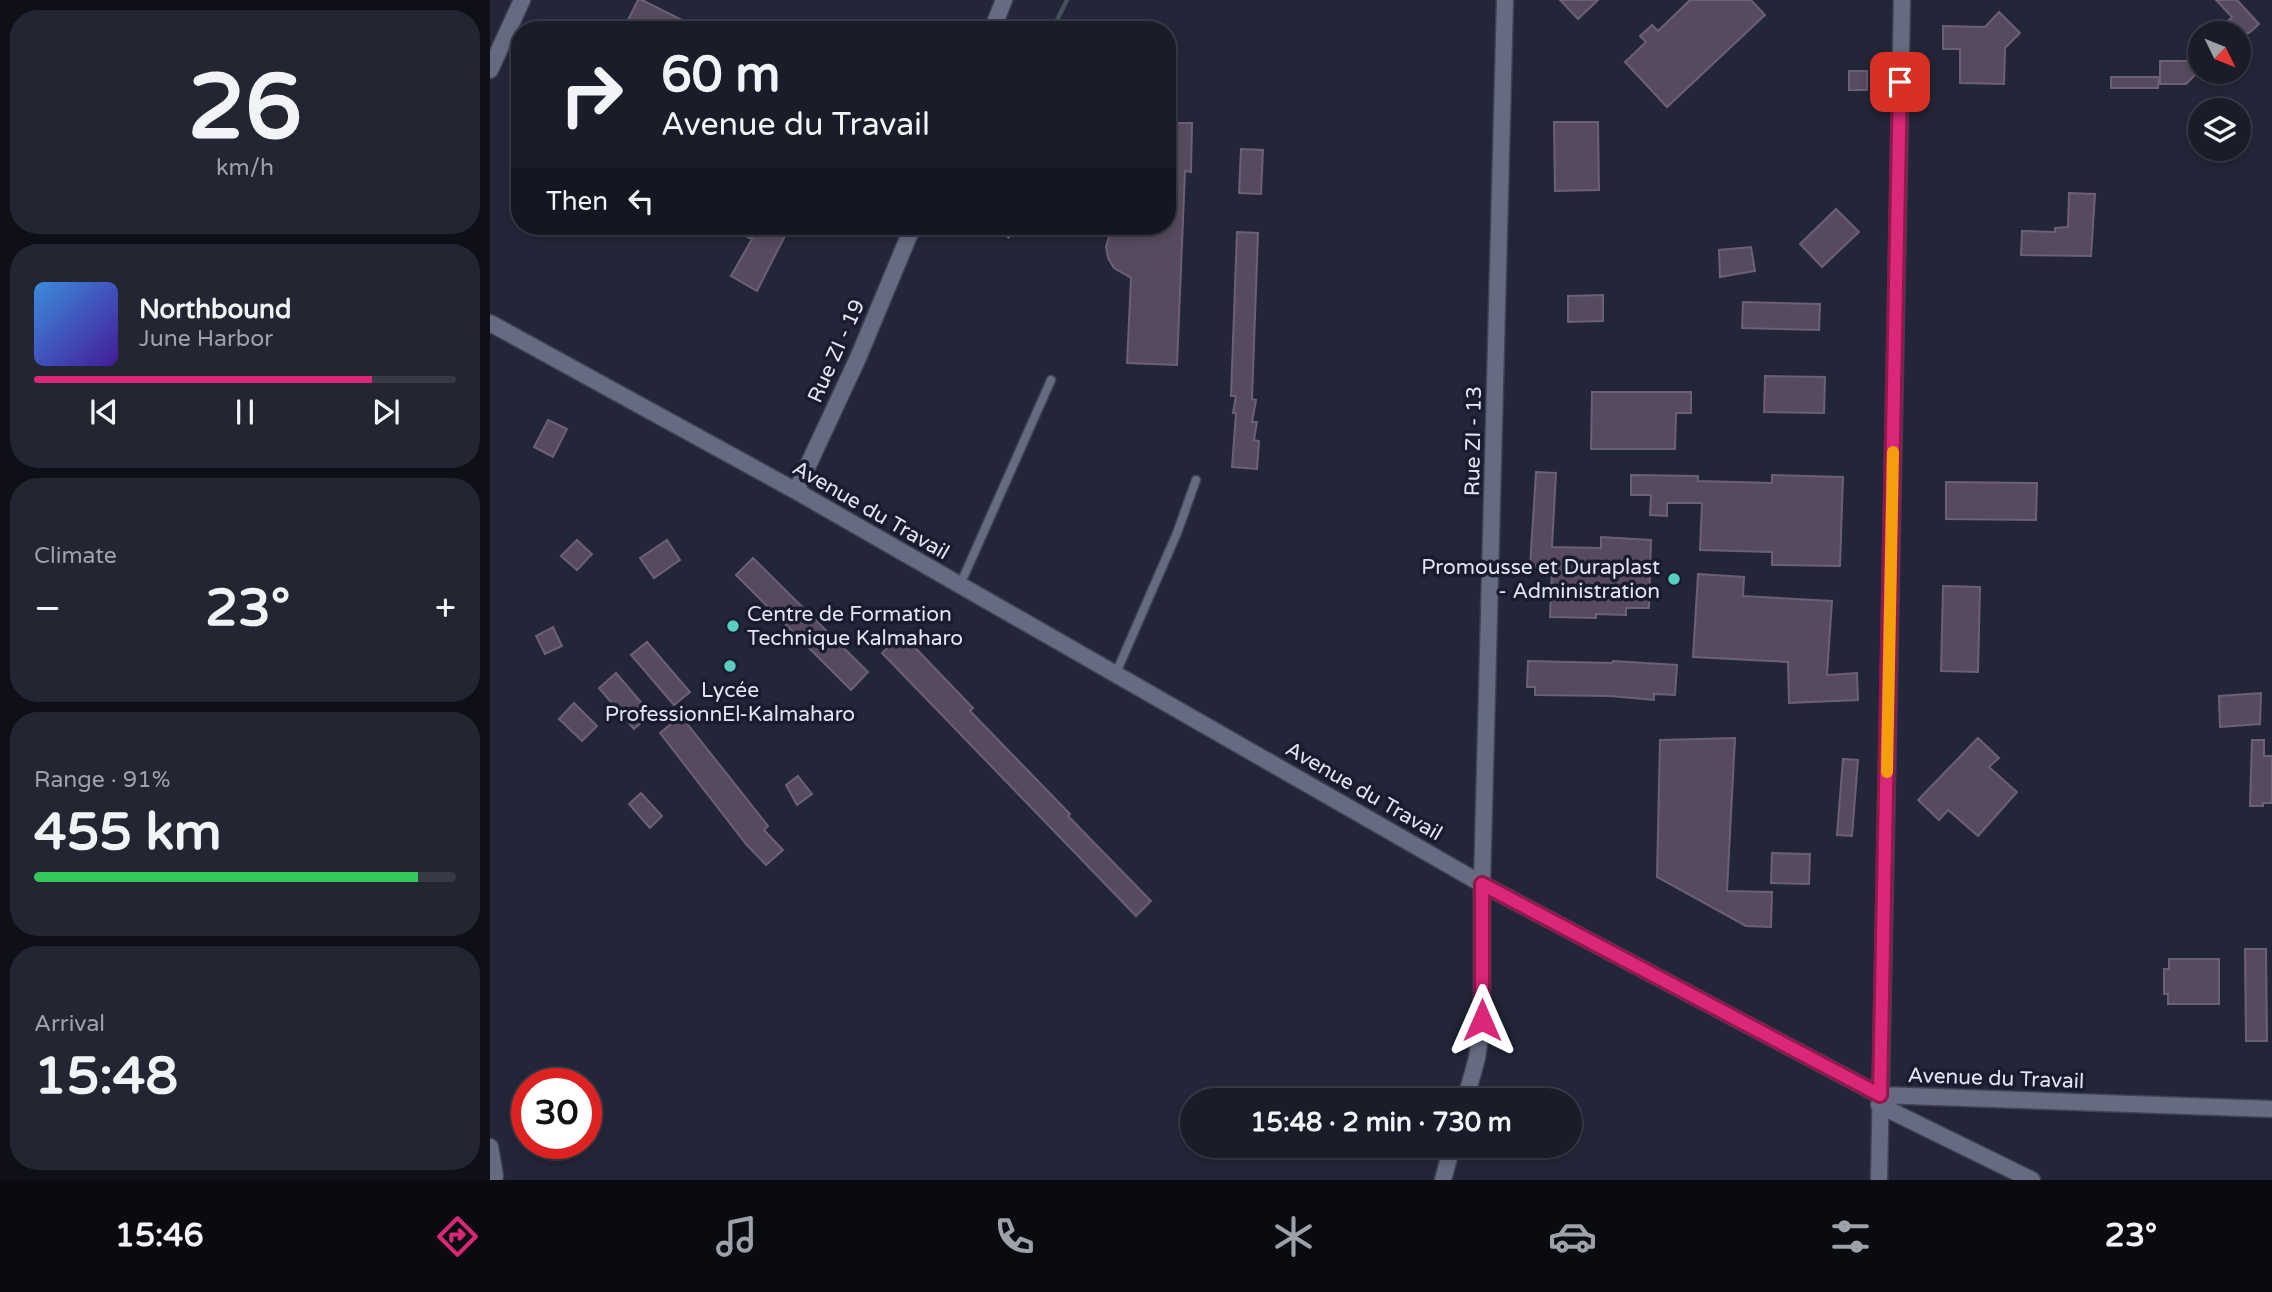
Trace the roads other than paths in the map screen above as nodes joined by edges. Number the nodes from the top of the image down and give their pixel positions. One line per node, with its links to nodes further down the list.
1 (522, 0): 5 (street)
2 (1004, 0): 6 (street)
3 (1505, 0): 16 (street, Rue ZI - 13)
4 (1902, 0): 18 (street)
5 (512, 21)
6 (996, 21)
7 (511, 24): 8 (street)
8 (490, 70)
9 (909, 235): 13 (street, Rue ZI - 19)
10 (490, 323): 13 (street, Avenue du Travail)
11 (1051, 380): 14 (lane)
12 (1196, 480): 15 (lane)
13 (796, 491): 14 (street, Avenue du Travail)
14 (960, 585): 15 (street, Avenue du Travail)
15 (1116, 673): 16 (street, Avenue du Travail)
16 (1482, 884): 17 (street, Rue ZI - 13); 18 (street, Avenue du Travail)
17 (1469, 1088)
18 (1880, 1100): 19 (street, Avenue du Travail); 24 (street); 25 (street)
19 (2272, 1109)
20 (490, 1147): 22 (street)
21 (1449, 1158): 23 (street)
22 (493, 1180)
23 (1443, 1180)
24 (1879, 1180)
25 (2032, 1180)

